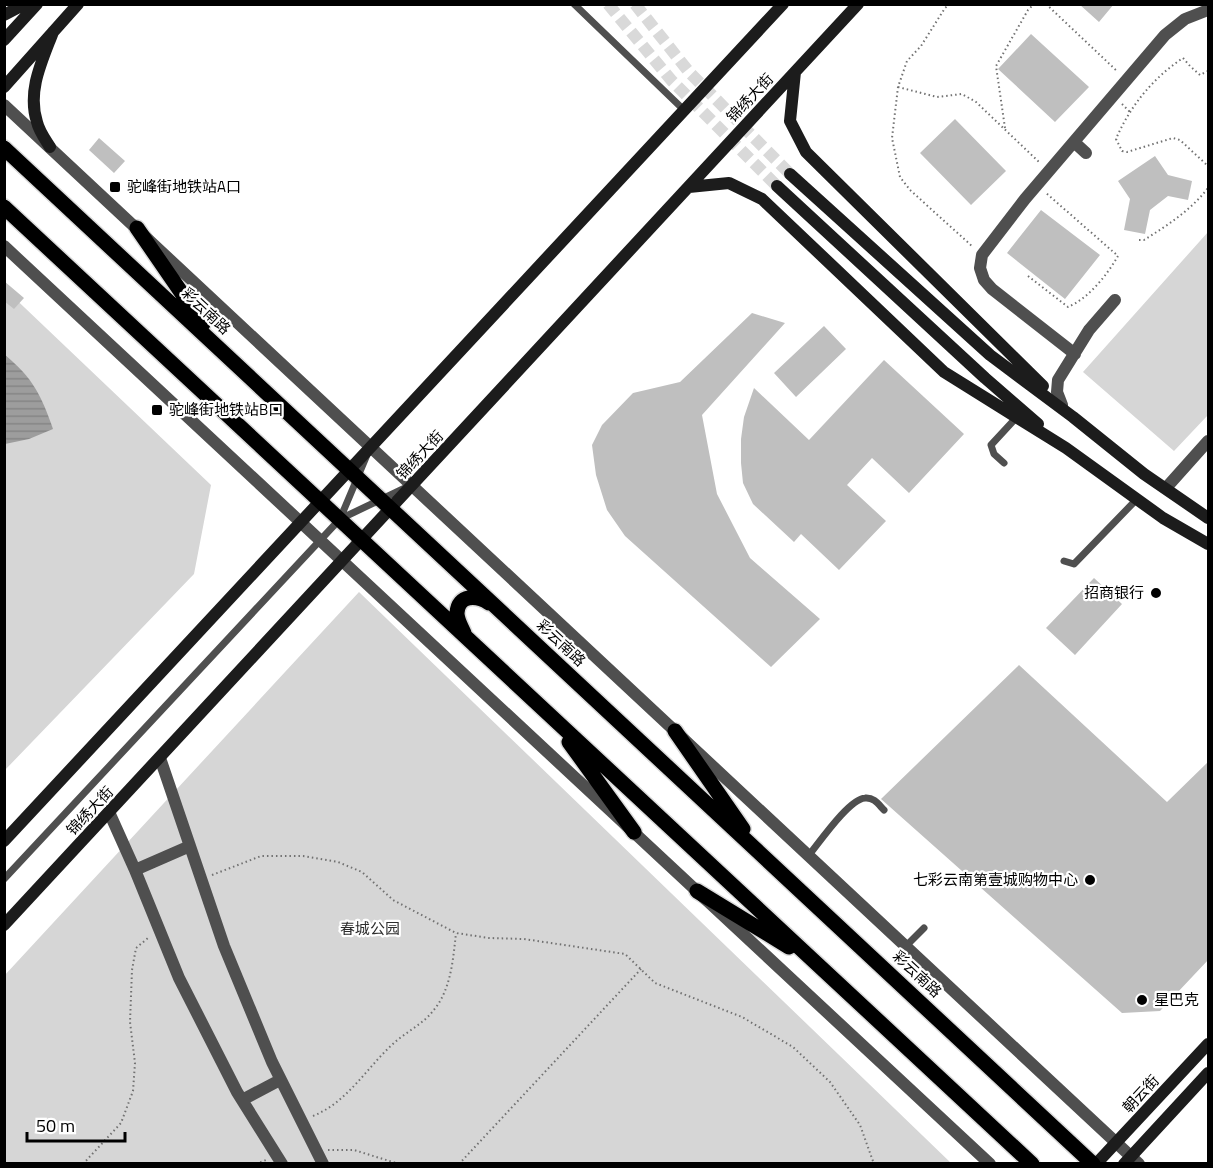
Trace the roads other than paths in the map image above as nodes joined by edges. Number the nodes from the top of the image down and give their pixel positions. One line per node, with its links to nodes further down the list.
1 (24, 4): 8 (main road)
2 (37, 4): 10 (main road)
3 (78, 4): 9 (main road)
4 (574, 4): 14 (lane)
5 (783, 4): 14 (main road)
6 (858, 4): 11 (main road, 锦绣大街)
7 (1209, 10): 15 (street)
8 (4, 15)
9 (53, 32): 12 (main road); 16 (main road)
10 (4, 40)
11 (795, 72): 21 (main road, 锦绣大街); 30 (main road)
12 (4, 87)
13 (4, 105): 16 (street)
14 (685, 111): 34 (main road)
15 (1074, 142): 18 (street); 29 (street)
16 (50, 147): 25 (street)
17 (4, 148): 28 (main road, 彩云南路)
18 (1086, 153)
19 (790, 174): 32 (main road)
20 (777, 186): 35 (main road)
21 (689, 187): 31 (main road); 38 (main road, 锦绣大街)
22 (4, 207): 24 (main road)
23 (4, 214): 24 (main road)
24 (24, 226): 41 (main road)
25 (137, 228): 28 (main road); 34 (street)
26 (4, 246): 45 (street)
27 (1115, 300): 29 (street)
28 (219, 346): 37 (main road, 彩云南路)
29 (1075, 354): 30 (street)
30 (1062, 405): 32 (main road)
31 (1017, 417): 35 (main road); 36 (lane)
32 (1073, 417): 39 (main road)
33 (1209, 441): 39 (street)
34 (371, 447): 37 (main road); 38 (street)
35 (1066, 448): 40 (main road)
36 (1004, 463)
37 (354, 473): 41 (main road); 42 (main road, 彩云南路); 44 (lane)
38 (412, 485): 42 (main road, 锦绣大街); 54 (street)
39 (1166, 488): 43 (main road)
40 (1137, 499): 48 (main road); 50 (lane)
41 (321, 501): 44 (main road); 45 (main road)
42 (386, 504): 44 (lane); 47 (main road, 锦绣大街); 51 (main road, 彩云南路)
43 (1209, 518)
44 (340, 519): 46 (lane); 47 (main road)
45 (301, 522): 46 (street); 59 (main road)
46 (320, 540): 49 (street); 64 (lane)
47 (362, 540): 49 (main road, 锦绣大街); 52 (main road)
48 (1209, 544)
49 (342, 561): 55 (main road, 锦绣大街); 58 (street)
50 (1064, 561)
51 (496, 607): 52 (main road); 61 (main road, 彩云南路)
52 (466, 637): 53 (main road)
53 (550, 715): 58 (main road); 69 (main road)
54 (675, 730): 61 (main road); 62 (street)
55 (160, 758): 57 (main road, 锦绣大街); 60 (street)
56 (884, 810): 62 (lane)
57 (110, 812): 63 (street); 66 (main road, 锦绣大街)
58 (634, 832): 65 (street)
59 (4, 841)
60 (189, 846): 63 (street); 72 (street)
61 (760, 853): 80 (main road, 彩云南路)
62 (809, 855): 68 (street)
63 (135, 870): 73 (street)
64 (4, 879)
65 (697, 891): 69 (main road); 78 (street)
66 (4, 925)
67 (924, 928): 68 (lane)
68 (906, 946): 74 (street)
69 (817, 964): 79 (main road)
70 (1209, 1044): 74 (main road, 朝云街)
71 (1209, 1073): 75 (main road)
72 (280, 1080): 73 (street); 77 (street)
73 (242, 1100): 76 (street)
74 (1116, 1143): 75 (street); 80 (main road, 朝云街)
75 (1131, 1161)
76 (282, 1164)
77 (323, 1164)
78 (990, 1164)
79 (1032, 1164)
80 (1095, 1164)

